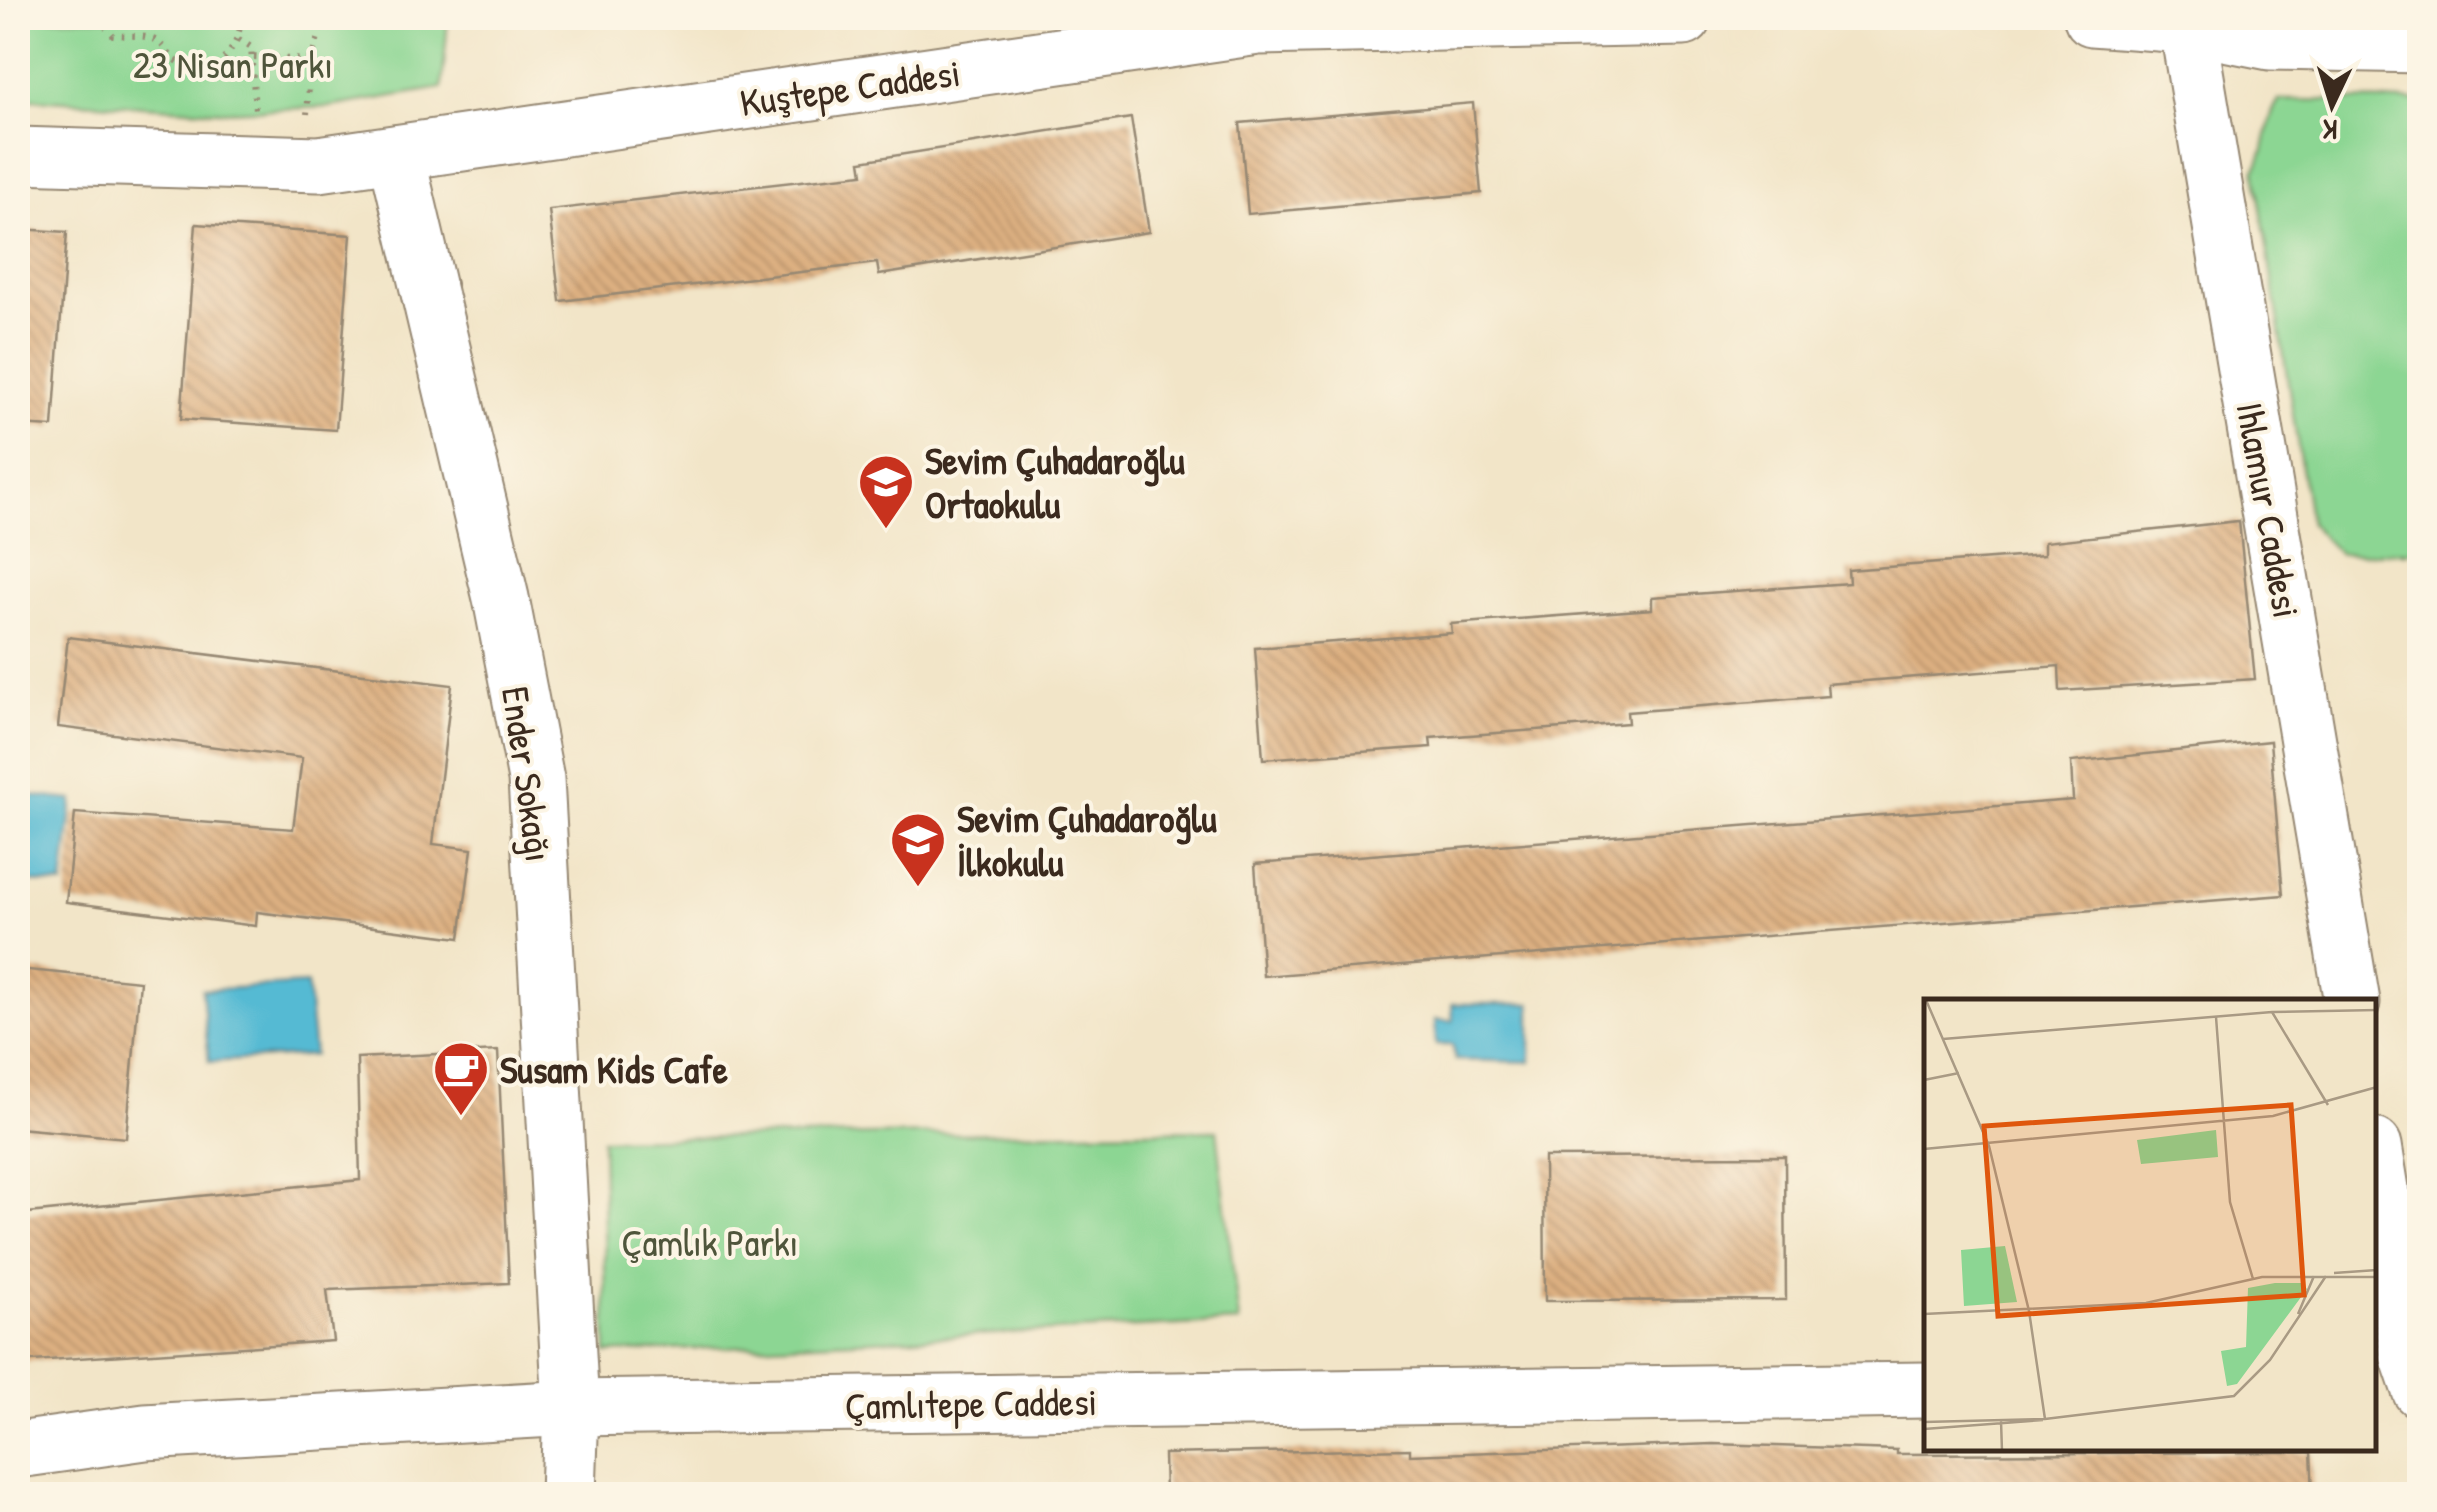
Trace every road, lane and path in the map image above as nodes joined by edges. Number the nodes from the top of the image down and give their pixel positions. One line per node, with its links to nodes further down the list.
1 (98, 18): 7 (path)
2 (242, 18): 7 (path)
3 (324, 18): 10 (path)
4 (1684, 18): 13 (street, Kuştepe Caddesi)
5 (2092, 18): 6 (street)
6 (2186, 21): 8 (street); 15 (street, Ihlamur Caddesi)
7 (239, 39): 9 (path)
8 (2420, 45)
9 (254, 57): 10 (path); 12 (path)
10 (311, 60): 11 (path)
11 (307, 115)
12 (255, 117)
13 (396, 153): 14 (street, Kuştepe Caddesi); 19 (street, Ender Sokağı)
14 (18, 154)
15 (2351, 999)
16 (2377, 1167): 17 (street)
17 (2405, 1365)
18 (1924, 1390): 19 (street, Çamlıtepe Caddesi)
19 (571, 1408): 20 (street, Çamlıtepe Caddesi); 21 (street, Ender Sokağı)
20 (18, 1450)
21 (568, 1494)

